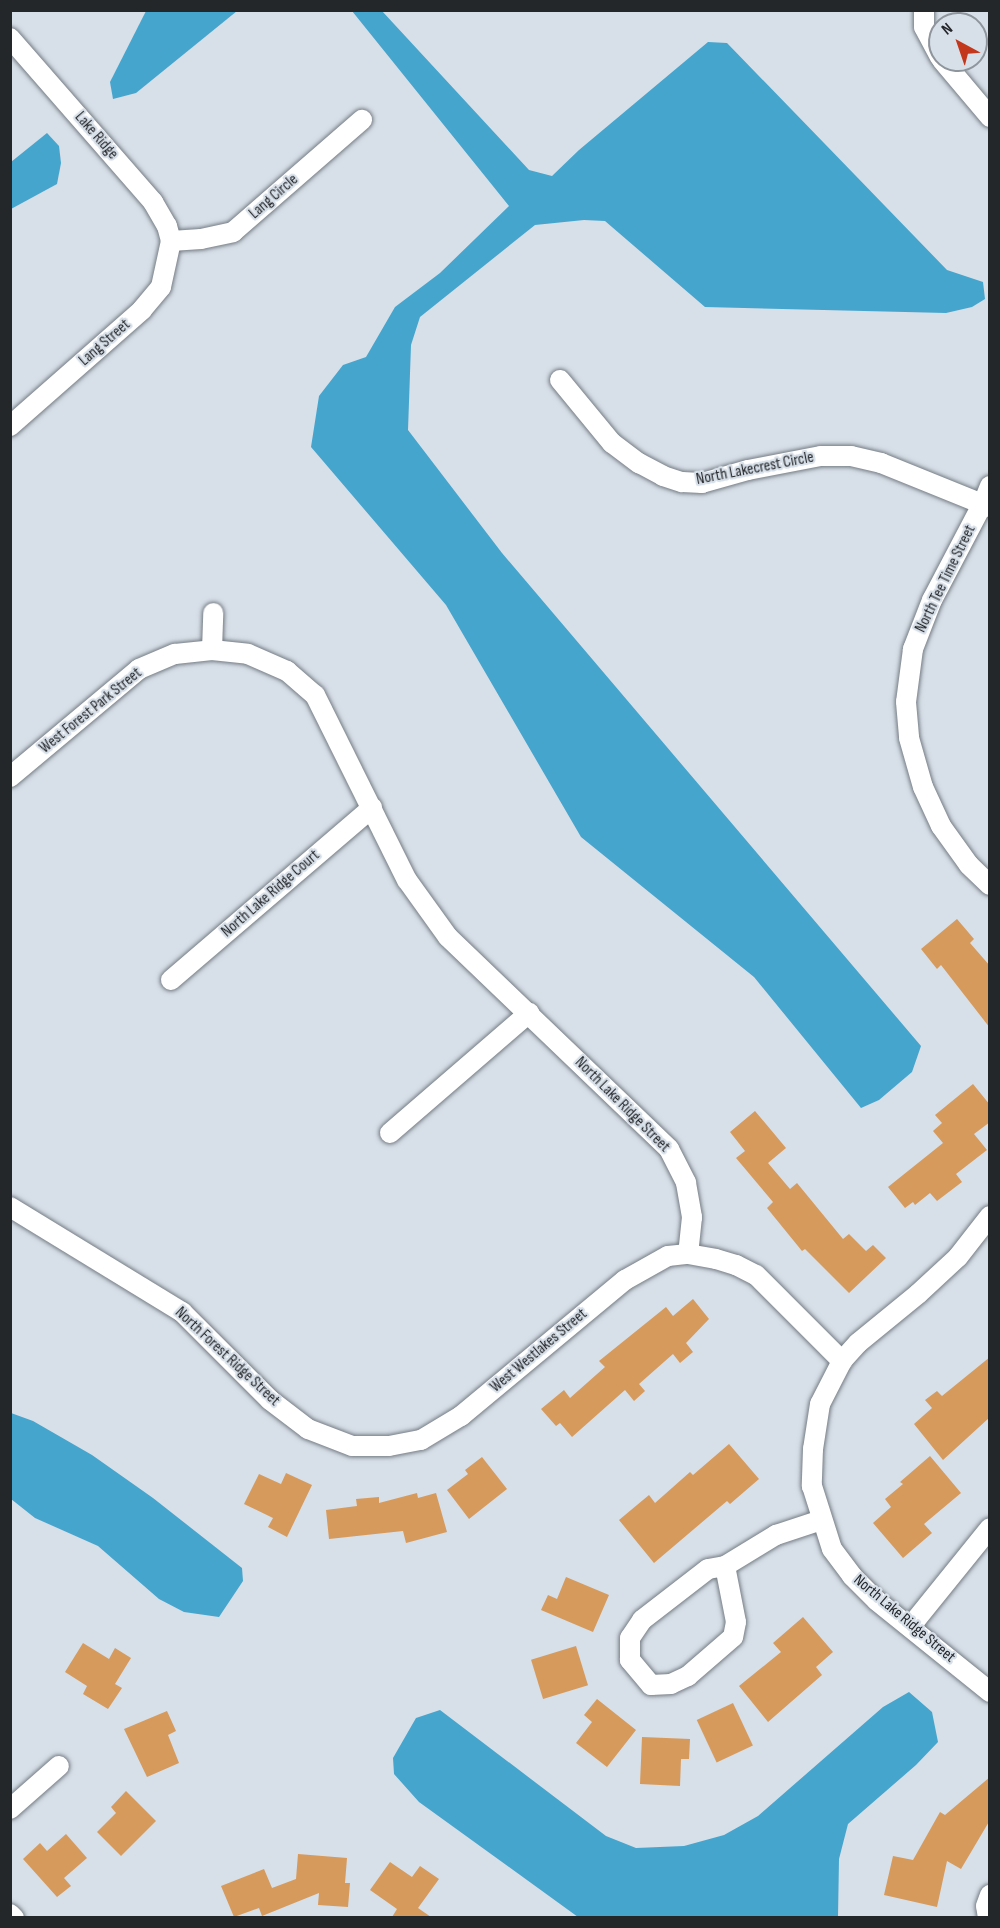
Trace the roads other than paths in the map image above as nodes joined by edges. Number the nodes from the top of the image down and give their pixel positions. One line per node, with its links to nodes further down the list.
1 (924, 10): 2 (street)
2 (928, 35)
3 (10, 38): 7 (street, Lake Ridge)
4 (952, 72): 5 (street)
5 (990, 117)
6 (362, 120): 7 (street, Lang Circle)
7 (171, 241): 9 (street, Lang Street)
8 (560, 380): 10 (street, North Lakecrest Circle)
9 (10, 426)
10 (987, 499): 15 (street, North Tee Time Street)
11 (213, 613): 12 (street)
12 (212, 650): 13 (street, West Forest Park Street); 14 (street, North Lake Ridge Street)
13 (10, 777)
14 (372, 808): 16 (street, North Lake Ridge Court); 17 (street, North Lake Ridge Street)
15 (990, 885)
16 (171, 980)
17 (529, 1013): 18 (street); 21 (street, North Lake Ridge Street)
18 (390, 1133)
19 (10, 1207): 23 (street, North Forest Ridge Street)
20 (990, 1216): 22 (street)
21 (688, 1254): 22 (street); 23 (street, West Westlakes Street)
22 (842, 1362): 24 (street, North Lake Ridge Street)
23 (390, 1446)
24 (821, 1520): 26 (street); 27 (street, North Lake Ridge Street)
25 (990, 1528): 27 (street)
26 (726, 1566): 26 (street)
27 (910, 1627): 28 (street, North Lake Ridge Street)
28 (990, 1692)
29 (60, 1766): 30 (street)
30 (10, 1809)
31 (990, 1895): 34 (street)
32 (10, 1914): 33 (street)
33 (14, 1917)
34 (988, 1917)

